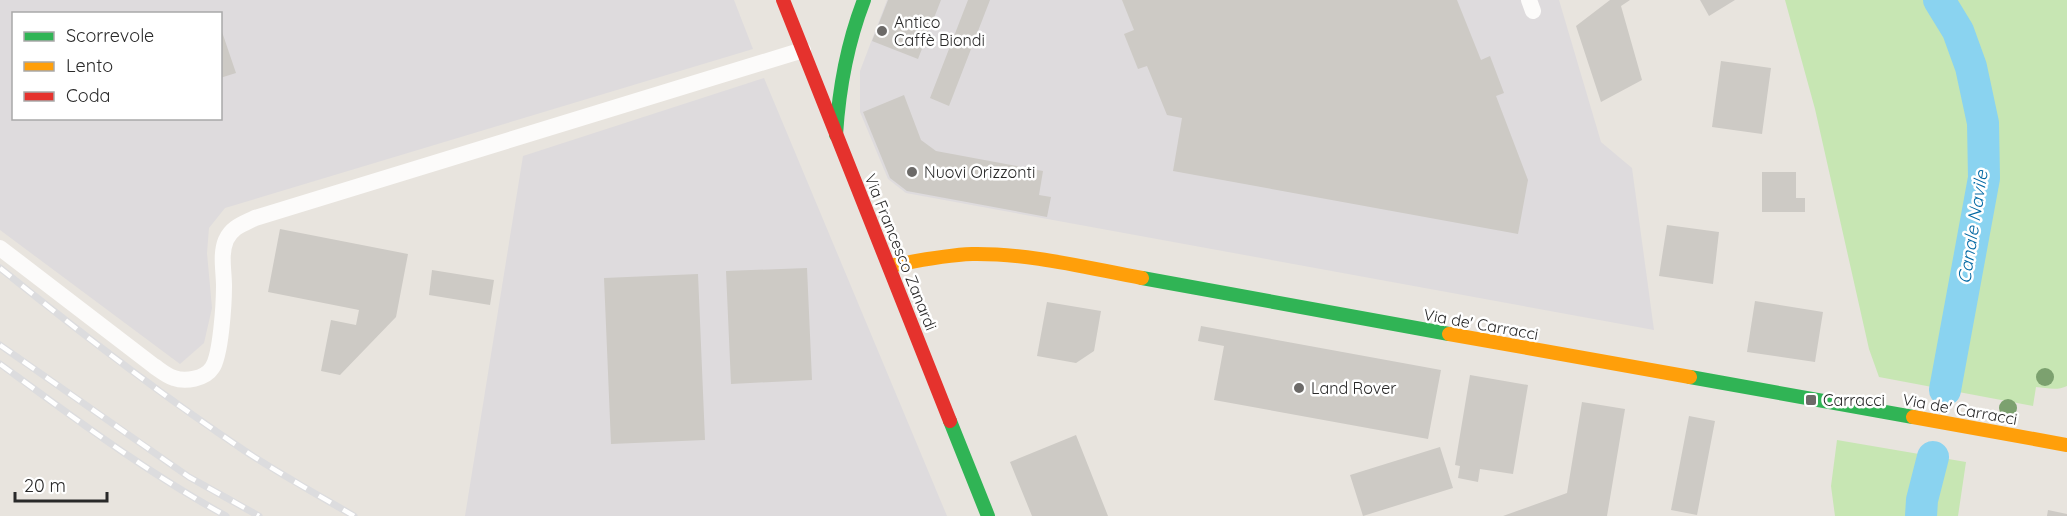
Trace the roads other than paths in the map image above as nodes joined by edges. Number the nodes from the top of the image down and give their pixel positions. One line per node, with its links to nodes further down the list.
1 (783, 0): 3 (street, Via Francesco Zanardi)
2 (864, 0): 4 (street)
3 (803, 50): 4 (street, Via Francesco Zanardi); 5 (lane)
4 (836, 135): 6 (street, Via Francesco Zanardi)
5 (0, 248)
6 (889, 266): 7 (street, Via de' Carracci); 8 (street, Via Francesco Zanardi)
7 (2067, 446)
8 (988, 516)

